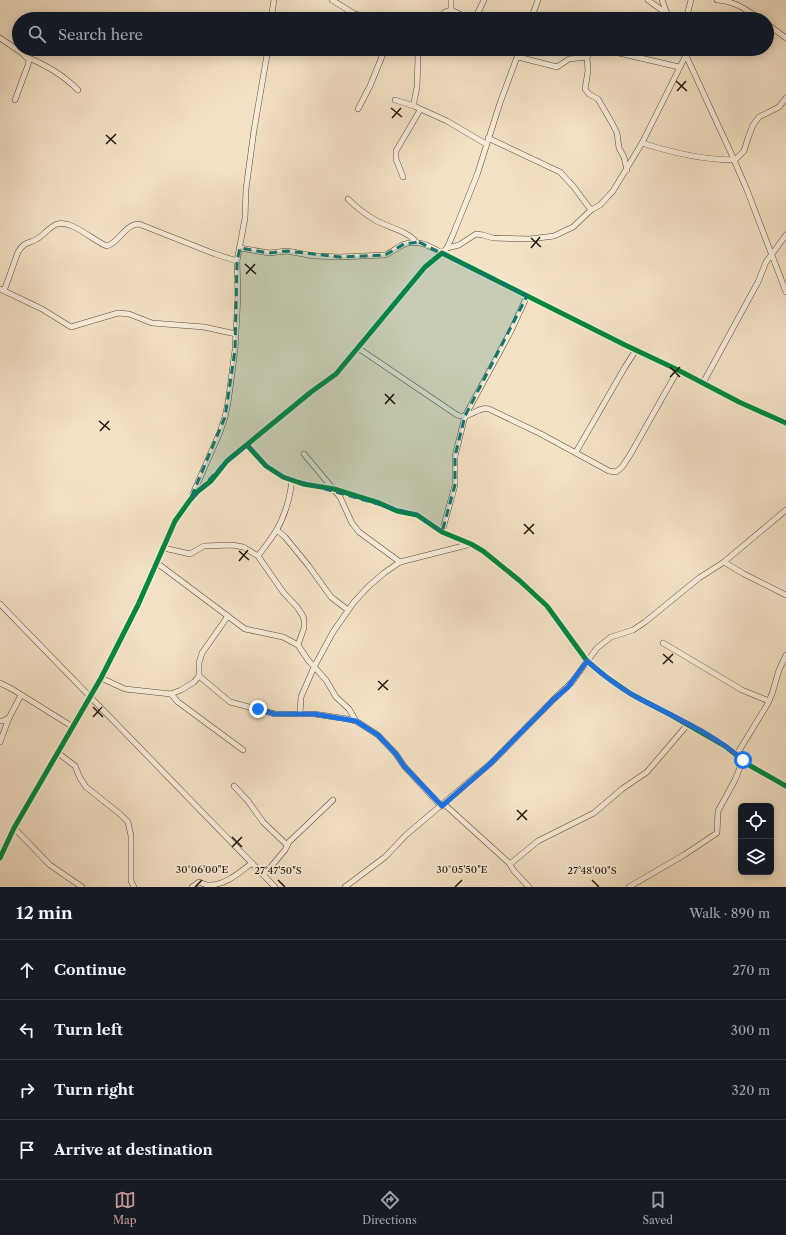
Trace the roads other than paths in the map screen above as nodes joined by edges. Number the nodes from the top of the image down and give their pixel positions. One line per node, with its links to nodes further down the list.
1 (274, 0): 11 (street)
2 (332, 0): 12 (street)
3 (451, 0): 10 (street)
4 (484, 0): 15 (street)
5 (538, 0): 16 (street)
6 (648, 0): 17 (street)
7 (662, 0): 18 (street)
8 (691, 0): 19 (street)
9 (717, 0): 20 (street)
10 (451, 10): 13 (street); 14 (street)
11 (272, 12)
12 (351, 12)
13 (445, 12)
14 (455, 12)
15 (478, 12)
16 (534, 12)
17 (663, 12)
18 (666, 12)
19 (688, 12)
20 (750, 12)
21 (774, 29): 23 (street)
22 (0, 38): 24 (street)
23 (786, 38)
24 (12, 46)
25 (26, 56): 35 (street); 37 (street)
26 (267, 56): 52 (street)
27 (382, 56): 40 (street)
28 (418, 56): 39 (street)
29 (632, 56): 34 (street)
30 (685, 56): 34 (street)
31 (686, 56): 45 (street)
32 (518, 57): 33 (street); 42 (street)
33 (587, 57): 46 (street)
34 (679, 67): 43 (street)
35 (78, 90)
36 (786, 98): 45 (street)
37 (15, 100)
38 (395, 100): 39 (street)
39 (414, 106): 41 (street)
40 (358, 109)
41 (420, 110): 44 (street); 47 (street)
42 (488, 138): 44 (street); 49 (street)
43 (642, 143): 45 (street); 46 (street)
44 (486, 144): 53 (street)
45 (734, 160): 55 (street)
46 (627, 170): 49 (street)
47 (402, 177)
48 (348, 199): 51 (street)
49 (591, 210): 53 (street)
50 (786, 235): 55 (street)
51 (416, 242): 52 (street); 54 (street)
52 (240, 248): 56 (street)
53 (447, 248): 54 (street)
54 (442, 253): 59 (street); 61 (street)
55 (772, 254): 58 (street); 64 (street)
56 (237, 261): 57 (street); 60 (street)
57 (2, 290): 60 (street)
58 (786, 292)
59 (527, 296): 62 (street); 65 (street)
60 (236, 334): 72 (street)
61 (358, 348): 65 (street); 67 (street)
62 (636, 350): 63 (street); 68 (street)
63 (678, 370): 64 (street); 68 (street)
64 (703, 383): 66 (street)
65 (465, 416): 68 (street); 75 (street)
66 (786, 423)
67 (247, 445): 70 (street); 72 (street)
68 (576, 452)
69 (304, 454): 71 (street)
70 (292, 480): 71 (street); 74 (street)
71 (334, 489): 75 (street); 79 (street)
72 (190, 500): 77 (street)
73 (786, 510): 80 (street)
74 (277, 530): 78 (street); 84 (street)
75 (442, 532): 76 (street)
76 (471, 544): 79 (street); 89 (street)
77 (164, 548): 78 (street); 81 (street)
78 (258, 556): 87 (street)
79 (400, 562): 84 (street)
80 (724, 562): 82 (street); 89 (street)
81 (157, 563): 85 (street); 92 (street)
82 (786, 595)
83 (0, 604): 96 (street)
84 (348, 610): 90 (street)
85 (228, 616): 87 (street); 91 (street)
86 (663, 643): 97 (street)
87 (298, 645): 90 (street)
88 (786, 654): 97 (street)
89 (587, 661): 102 (street); 112 (street)
90 (314, 667): 98 (street); 101 (street)
91 (198, 676): 94 (street); 98 (street)
92 (101, 678): 94 (street); 96 (street)
93 (0, 683): 95 (street)
94 (171, 694): 105 (street)
95 (21, 695): 99 (street); 103 (street)
96 (90, 696): 103 (street); 116 (street)
97 (769, 701): 107 (street)
98 (300, 714): 101 (street)
99 (9, 718): 100 (street); 104 (street)
100 (0, 721)
101 (356, 721): 112 (street)
102 (688, 724): 107 (street); 117 (street)
103 (73, 727): 106 (street)
104 (0, 742)
105 (243, 750)
106 (58, 753): 113 (street); 120 (street)
107 (737, 754): 108 (street)
108 (743, 760): 110 (street); 125 (street)
109 (234, 786): 114 (street)
110 (786, 786)
111 (332, 800): 114 (street)
112 (443, 805): 117 (street); 123 (street)
113 (14, 828): 115 (street); 119 (street)
114 (287, 845): 118 (street)
115 (0, 858)
116 (252, 863): 118 (street); 121 (street)
117 (510, 864): 124 (street)
118 (264, 875): 122 (street)
119 (82, 887)
120 (134, 887)
121 (192, 887)
122 (275, 887)
123 (345, 887)
124 (529, 887)
125 (629, 887)

